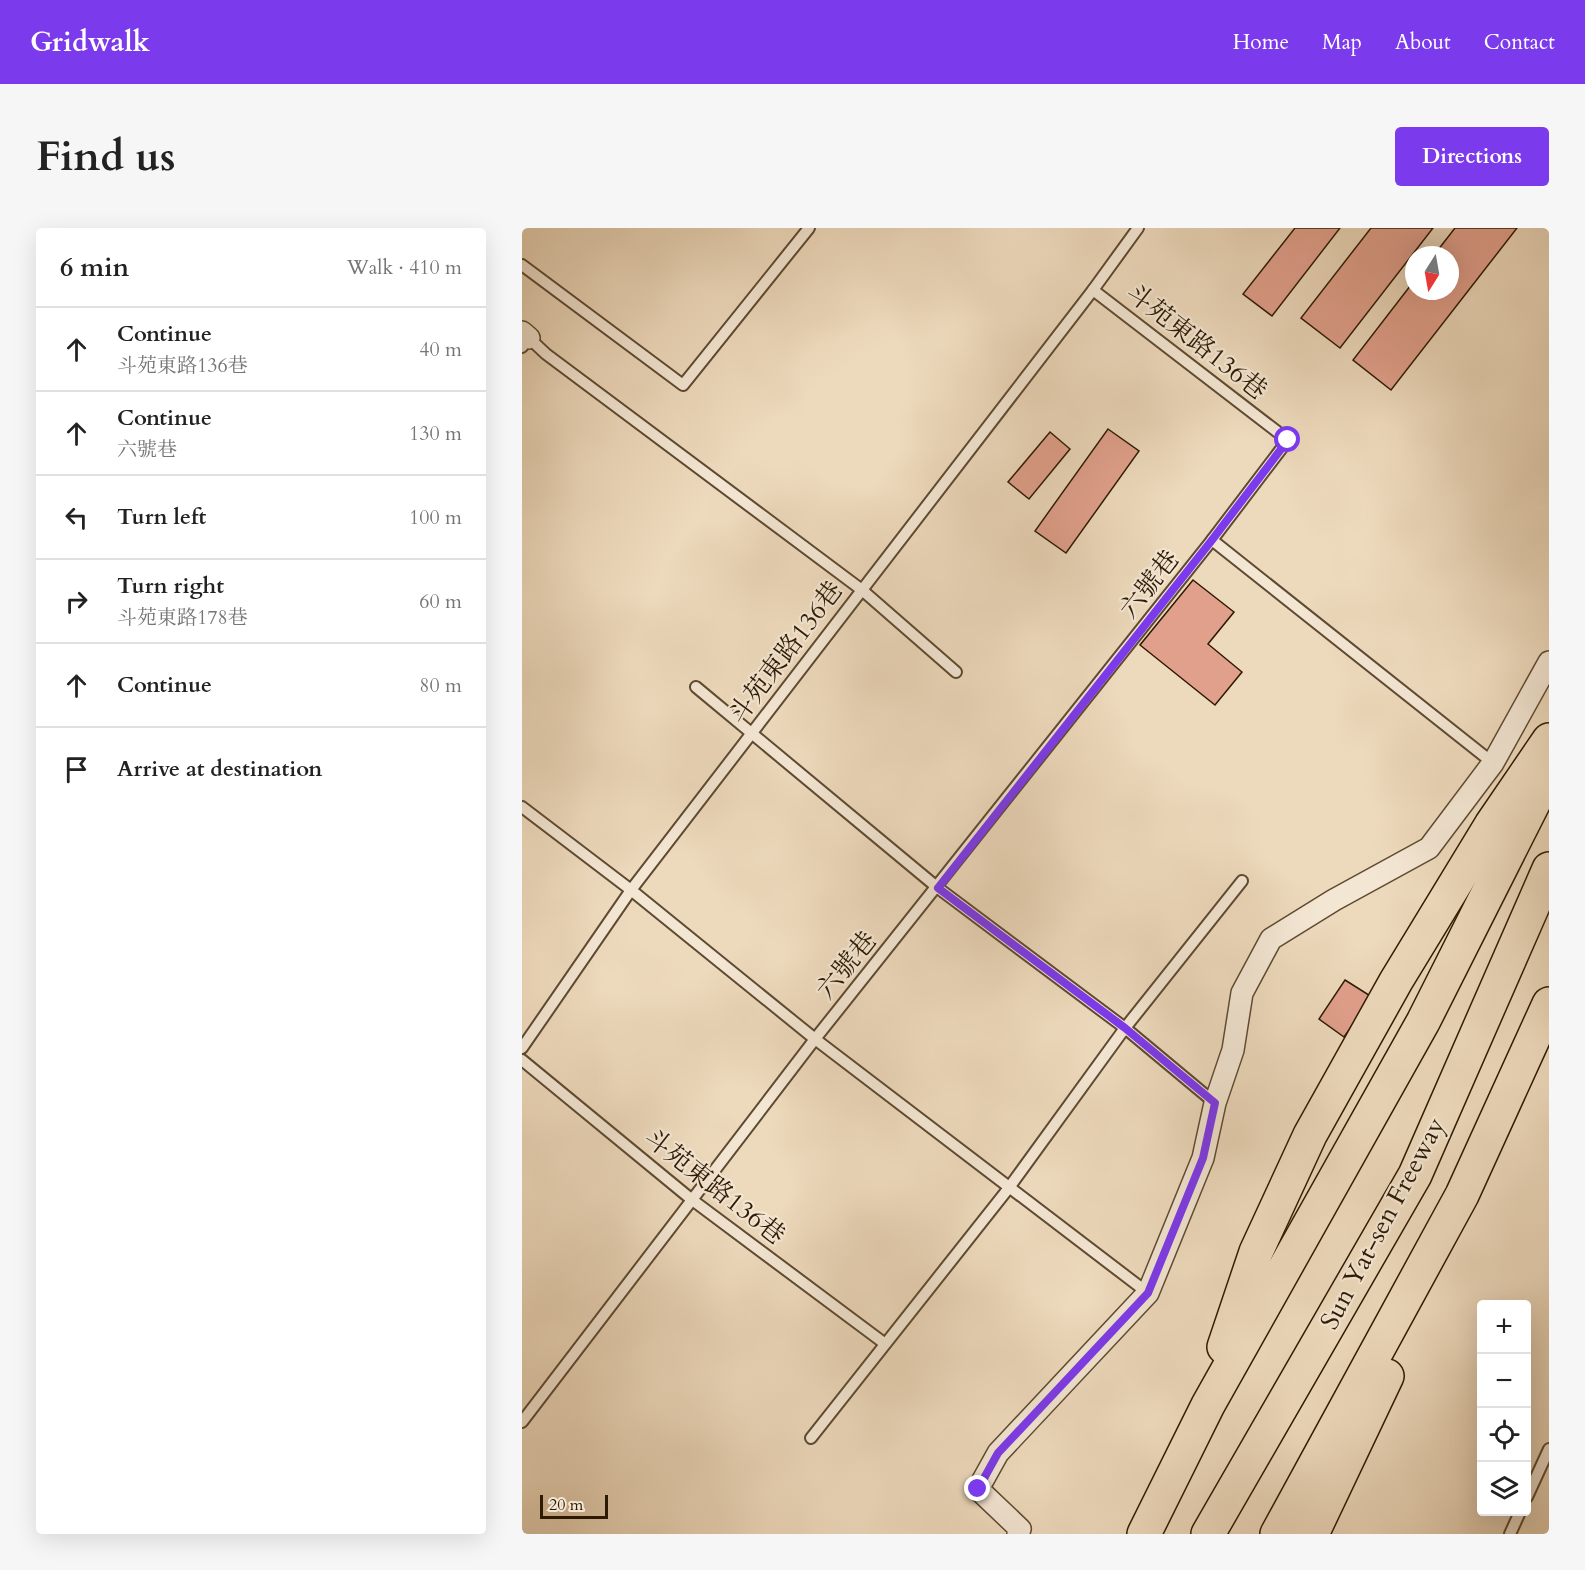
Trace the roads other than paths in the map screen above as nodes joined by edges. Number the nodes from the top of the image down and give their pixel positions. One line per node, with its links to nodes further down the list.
1 (809, 228): 3 (lane)
2 (1138, 228): 4 (lane, 斗苑東路136巷)
3 (522, 265)
4 (1093, 290): 6 (lane, 斗苑東路136巷); 7 (lane, 斗苑東路136巷)
5 (524, 339): 7 (lane)
6 (1212, 540): 13 (lane); 18 (lane, 六號巷)
7 (862, 590): 9 (lane); 11 (lane, 斗苑東路136巷)
8 (1549, 662): 13 (street)
9 (956, 672)
10 (696, 687): 11 (lane)
11 (752, 734): 18 (lane); 19 (lane, 斗苑東路136巷)
12 (1549, 740): 32 (highway)
13 (1493, 763): 26 (street)
14 (1549, 772): 32 (highway)
15 (522, 807): 19 (lane)
16 (1549, 869): 39 (highway, Sun Yat-sen Freeway)
17 (1242, 881): 21 (lane)
18 (938, 888): 21 (lane); 22 (lane, 六號巷)
19 (631, 890): 22 (lane); 24 (lane, 斗苑東路136巷)
20 (1549, 1004): 40 (highway)
21 (1125, 1028): 26 (lane); 27 (lane)
22 (815, 1039): 27 (lane); 28 (lane, 六號巷)
23 (1549, 1047): 41 (highway)
24 (522, 1048)
25 (522, 1060): 28 (lane, 斗苑東路136巷)
26 (1215, 1103): 29 (street)
27 (1008, 1189): 29 (lane); 30 (lane)
28 (691, 1198): 30 (lane, 斗苑東路136巷); 31 (lane, 六號巷)
29 (1148, 1293): 37 (street)
30 (884, 1343): 33 (lane)
31 (522, 1422)
32 (1197, 1429): 38 (highway)
33 (811, 1438)
34 (1549, 1449): 35 (lane)
35 (1531, 1488)
36 (1518, 1516): 42 (lane)
37 (1018, 1534)
38 (1144, 1534)
39 (1208, 1534)
40 (1278, 1534)
41 (1312, 1534)
42 (1510, 1534)

